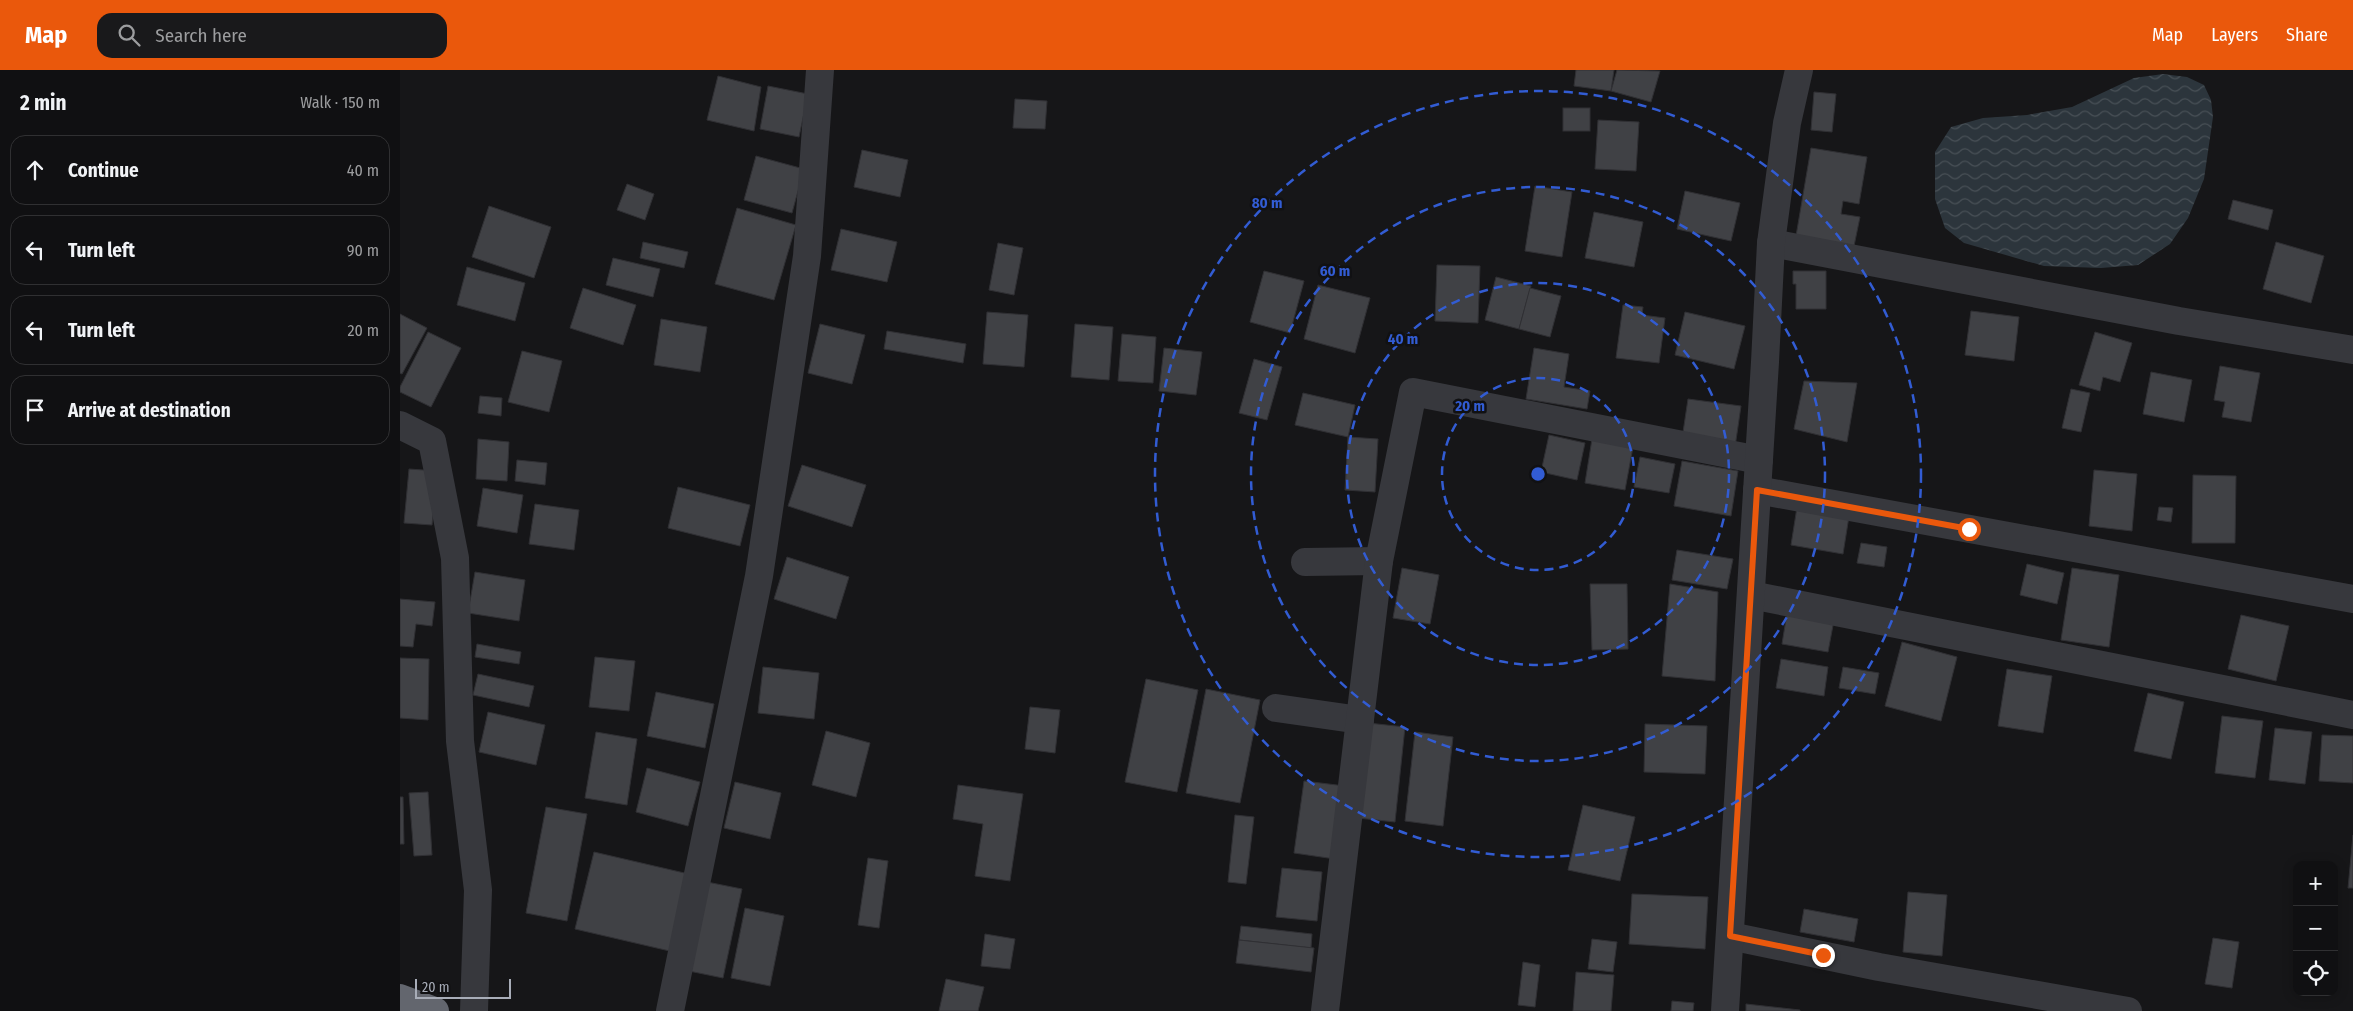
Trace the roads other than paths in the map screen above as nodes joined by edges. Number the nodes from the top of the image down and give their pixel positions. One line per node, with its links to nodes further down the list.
1 (820, 70): 19 (street)
2 (1799, 70): 3 (street)
3 (1771, 243): 4 (street); 6 (street)
4 (2353, 350)
5 (400, 425): 18 (street)
6 (1759, 460): 7 (street); 8 (street)
7 (1757, 490): 10 (street); 11 (street)
8 (1379, 561): 9 (street); 14 (street)
9 (1306, 562)
10 (1751, 595): 13 (street); 15 (street)
11 (2353, 599)
12 (1276, 708): 14 (street)
13 (2353, 715)
14 (1360, 720): 20 (street)
15 (1730, 936): 21 (street); 22 (street)
16 (400, 998): 17 (highway)
17 (435, 1011)
18 (474, 1011)
19 (670, 1011)
20 (1325, 1011)
21 (1725, 1011)
22 (2128, 1011)

